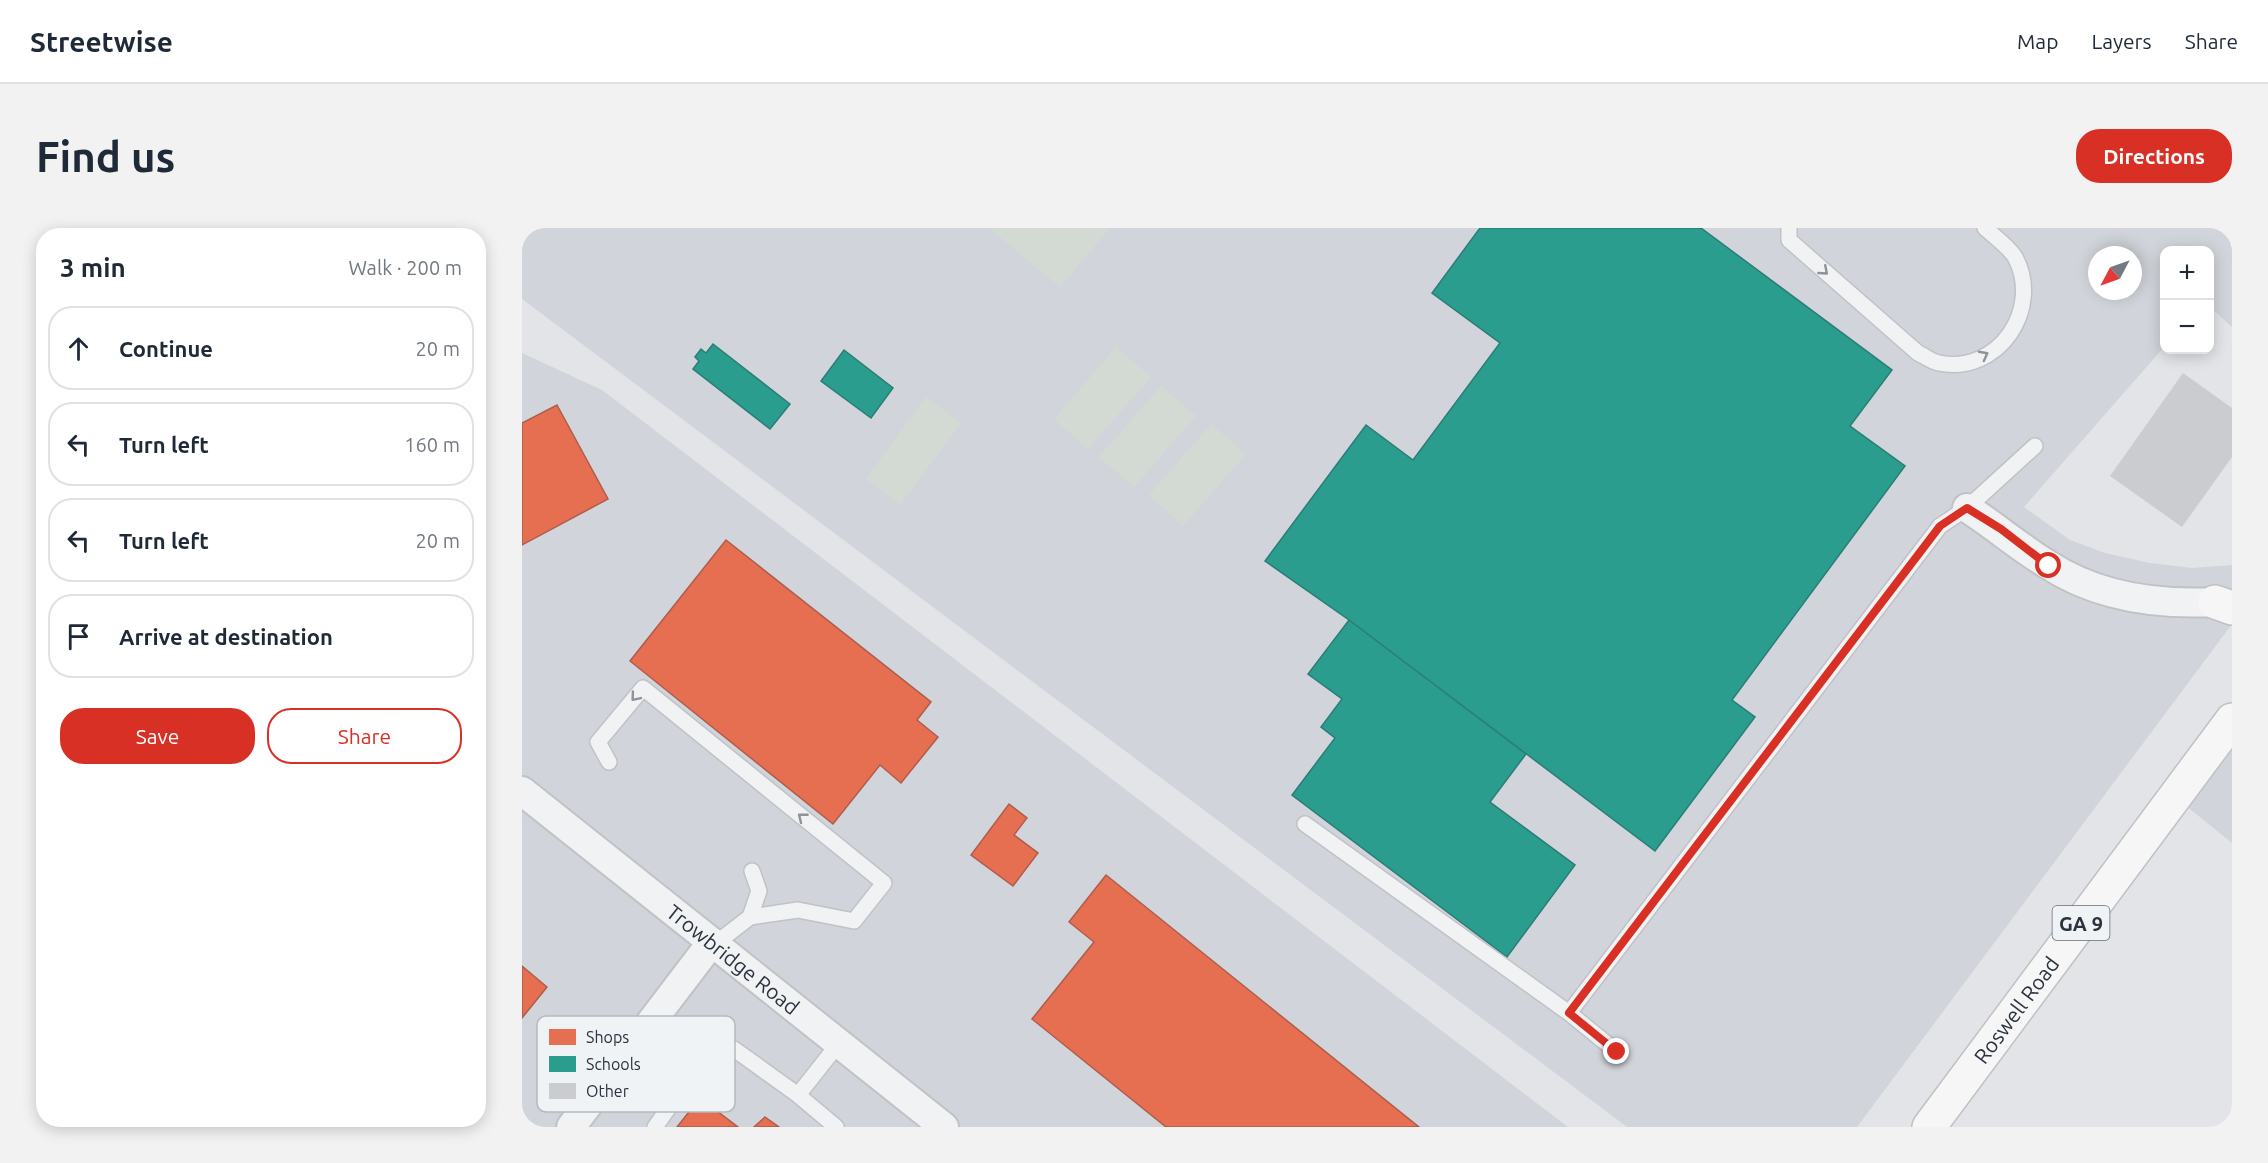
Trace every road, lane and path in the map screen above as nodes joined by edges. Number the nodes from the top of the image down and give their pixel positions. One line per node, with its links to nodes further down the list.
1 (1789, 228): 2 (lane, one-way to 2)
2 (1985, 228)
3 (2035, 446): 4 (lane)
4 (1967, 508): 5 (street); 13 (lane)
5 (2226, 602)
6 (2232, 720): 25 (main road, Roswell Road / GA 9)
7 (609, 762): 11 (lane, one-way to 7)
8 (522, 791): 12 (street, Trowbridge Road)
9 (1305, 824): 13 (lane)
10 (752, 871): 11 (lane)
11 (750, 917): 12 (lane)
12 (714, 943): 14 (street); 15 (street, Trowbridge Road)
13 (1569, 1013): 17 (lane)
14 (657, 1016)
15 (838, 1043): 18 (lane); 24 (street, Trowbridge Road)
16 (735, 1050): 18 (lane)
17 (1617, 1052)
18 (798, 1095): 23 (lane)
19 (583, 1112): 21 (street)
20 (666, 1112): 22 (lane)
21 (571, 1127)
22 (655, 1127)
23 (836, 1127)
24 (944, 1127)
25 (1929, 1127)

